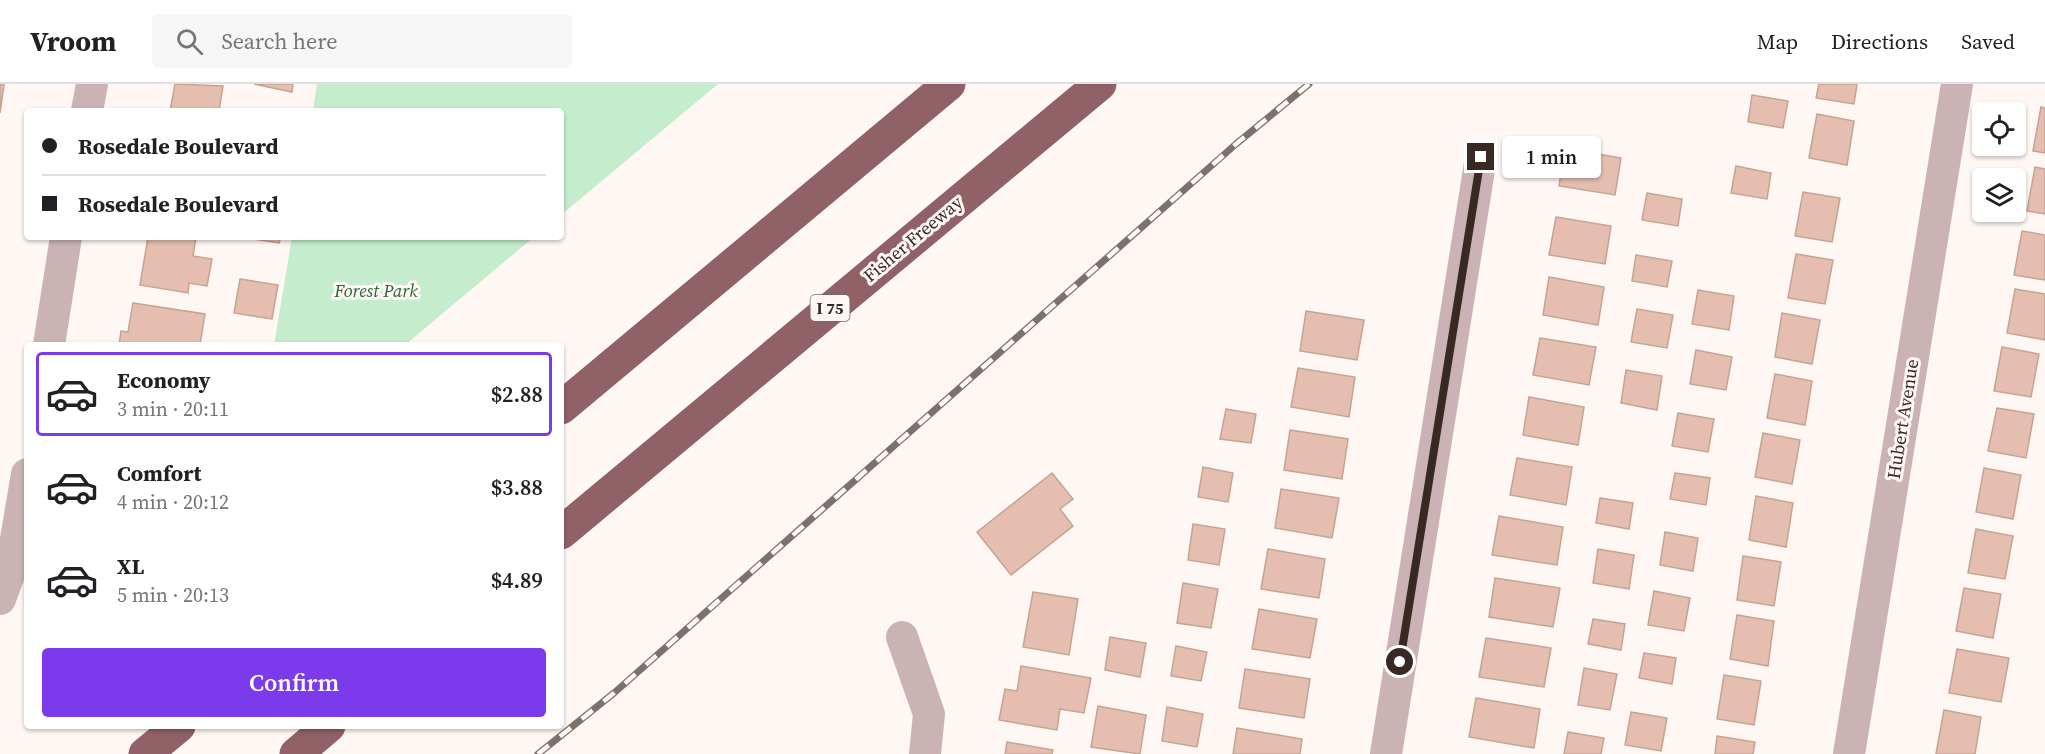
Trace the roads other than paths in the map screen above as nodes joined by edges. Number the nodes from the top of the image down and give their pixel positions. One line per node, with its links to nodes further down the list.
1 (92, 84): 5 (street)
2 (949, 84): 9 (highway)
3 (1100, 84): 11 (highway, Fisher Freeway / I 75)
4 (1957, 84): 20 (street, Hubert Avenue)
5 (88, 108)
6 (1481, 157): 19 (street)
7 (66, 240): 8 (street)
8 (48, 342)
9 (564, 405)
10 (24, 492): 12 (street)
11 (564, 531)
12 (0, 599)
13 (902, 637): 18 (street)
14 (175, 729): 16 (highway)
15 (325, 729): 17 (highway)
16 (145, 754)
17 (296, 754)
18 (925, 754)
19 (1386, 754)
20 (1849, 754)

